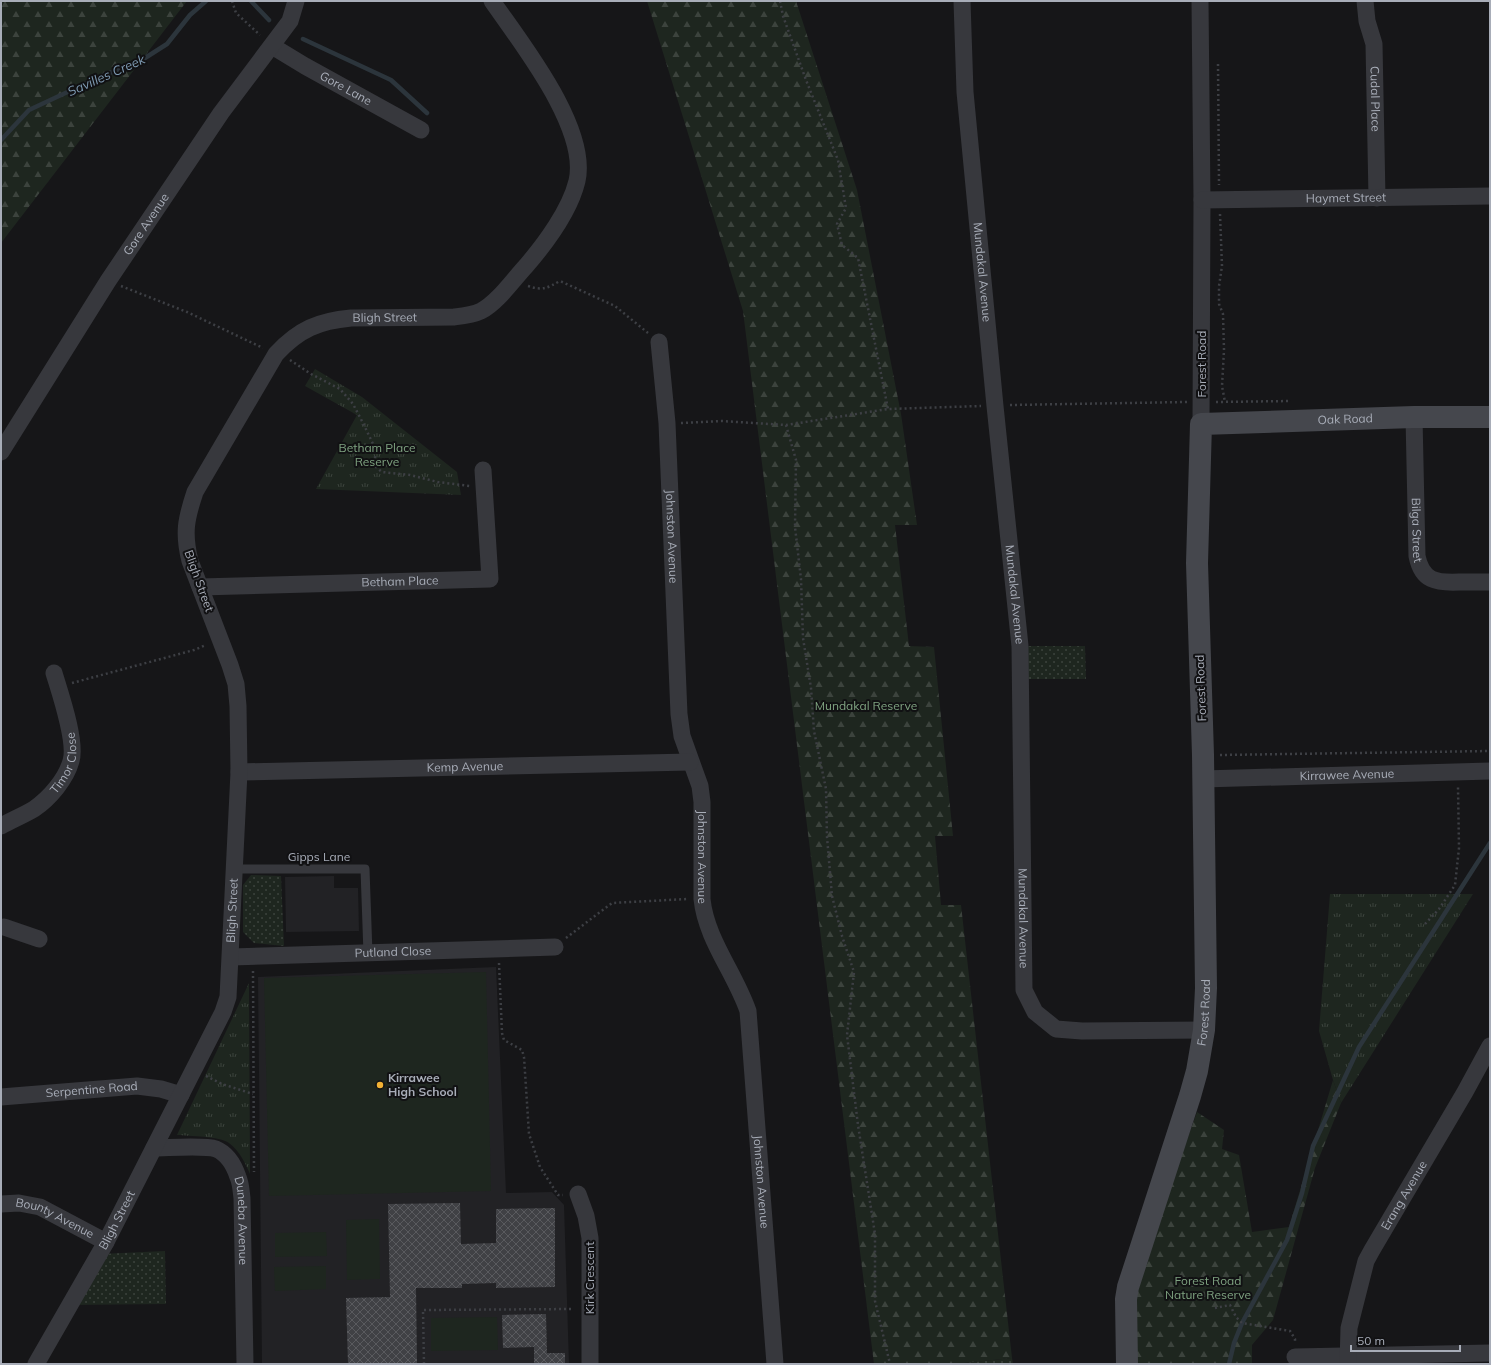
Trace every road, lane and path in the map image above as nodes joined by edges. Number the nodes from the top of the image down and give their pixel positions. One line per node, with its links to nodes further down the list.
1 (232, 1): 8 (path)
2 (296, 1): 8 (street, Gore Avenue)
3 (492, 1): 17 (street, Bligh Street)
4 (780, 1): 20 (path)
5 (962, 1): 19 (street, Mundakal Avenue)
6 (1200, 1): 12 (street, Forest Road)
7 (1364, 1): 11 (street, Cudal Place)
8 (272, 46): 9 (street, Gore Lane); 13 (street, Gore Avenue)
9 (421, 130)
10 (1490, 196): 11 (street, Haymet Street)
11 (1377, 198): 12 (street, Haymet Street)
12 (1202, 200): 18 (street, Forest Road)
13 (108, 281): 15 (path); 26 (street, Gore Avenue)
14 (536, 288): 16 (path)
15 (248, 340)
16 (659, 342): 23 (street, Johnston Avenue)
17 (276, 354): 28 (path); 30 (street, Bligh Street)
18 (1202, 402): 19 (path); 24 (street, Forest Road)
19 (995, 406): 20 (path); 51 (street, Mundakal Avenue)
20 (888, 409): 25 (path)
21 (1414, 417): 22 (street, Oak Road); 24 (street, Oak Road); 29 (street, Bilga Street)
22 (1490, 417)
23 (667, 423): 25 (path); 35 (street, Johnston Avenue)
24 (1201, 424): 34 (street, Forest Road)
25 (786, 425): 72 (path)
26 (1, 452)
27 (483, 470): 28 (street, Betham Place)
28 (484, 488): 30 (street, Betham Place)
29 (1490, 582)
30 (200, 586): 31 (street, Bligh Street)
31 (220, 640): 32 (path); 37 (street, Bligh Street)
32 (56, 680): 40 (street, Timor Close)
33 (1490, 751): 34 (path)
34 (1203, 755): 39 (street, Forest Road)
35 (690, 762): 37 (street, Kemp Avenue); 42 (street, Johnston Avenue)
36 (1490, 771): 38 (street, Kirrawee Avenue)
37 (240, 772): 41 (street, Bligh Street)
38 (1457, 772): 39 (street, Kirrawee Avenue); 43 (path)
39 (1203, 779): 51 (street, Forest Road)
40 (1, 826)
41 (235, 869): 48 (lane, Gipps Lane); 49 (street, Bligh Street)
42 (702, 899): 46 (path); 71 (street, Johnston Avenue)
43 (1425, 924)
44 (2, 926): 45 (street)
45 (39, 939)
46 (555, 947): 47 (street, Putland Close)
47 (498, 949): 48 (street, Putland Close); 59 (path)
48 (368, 954): 50 (street, Putland Close)
49 (231, 957): 50 (street, Putland Close); 53 (street, Bligh Street)
50 (252, 957): 54 (path)
51 (1204, 1030): 73 (street, Forest Road)
52 (1490, 1046): 66 (street, Erang Avenue)
53 (193, 1070): 54 (path); 55 (street, Bligh Street)
54 (253, 1094): 58 (path)
55 (180, 1095): 56 (street, Serpentine Road); 57 (street, Bligh Street)
56 (1, 1097)
57 (154, 1148): 61 (street, Bligh Street); 68 (street, Duneba Avenue)
58 (254, 1180)
59 (578, 1194): 70 (street, Kirk Crescent)
60 (1, 1204): 61 (street, Bounty Avenue)
61 (106, 1242): 67 (street, Bligh Street)
62 (1215, 1308): 65 (path)
63 (577, 1309): 69 (path)
64 (1490, 1353): 66 (street)
65 (1295, 1357): 66 (street)
66 (1348, 1360)
67 (36, 1364)
68 (245, 1364)
69 (424, 1364)
70 (590, 1364)
71 (775, 1364)
72 (890, 1364)
73 (1127, 1364)

